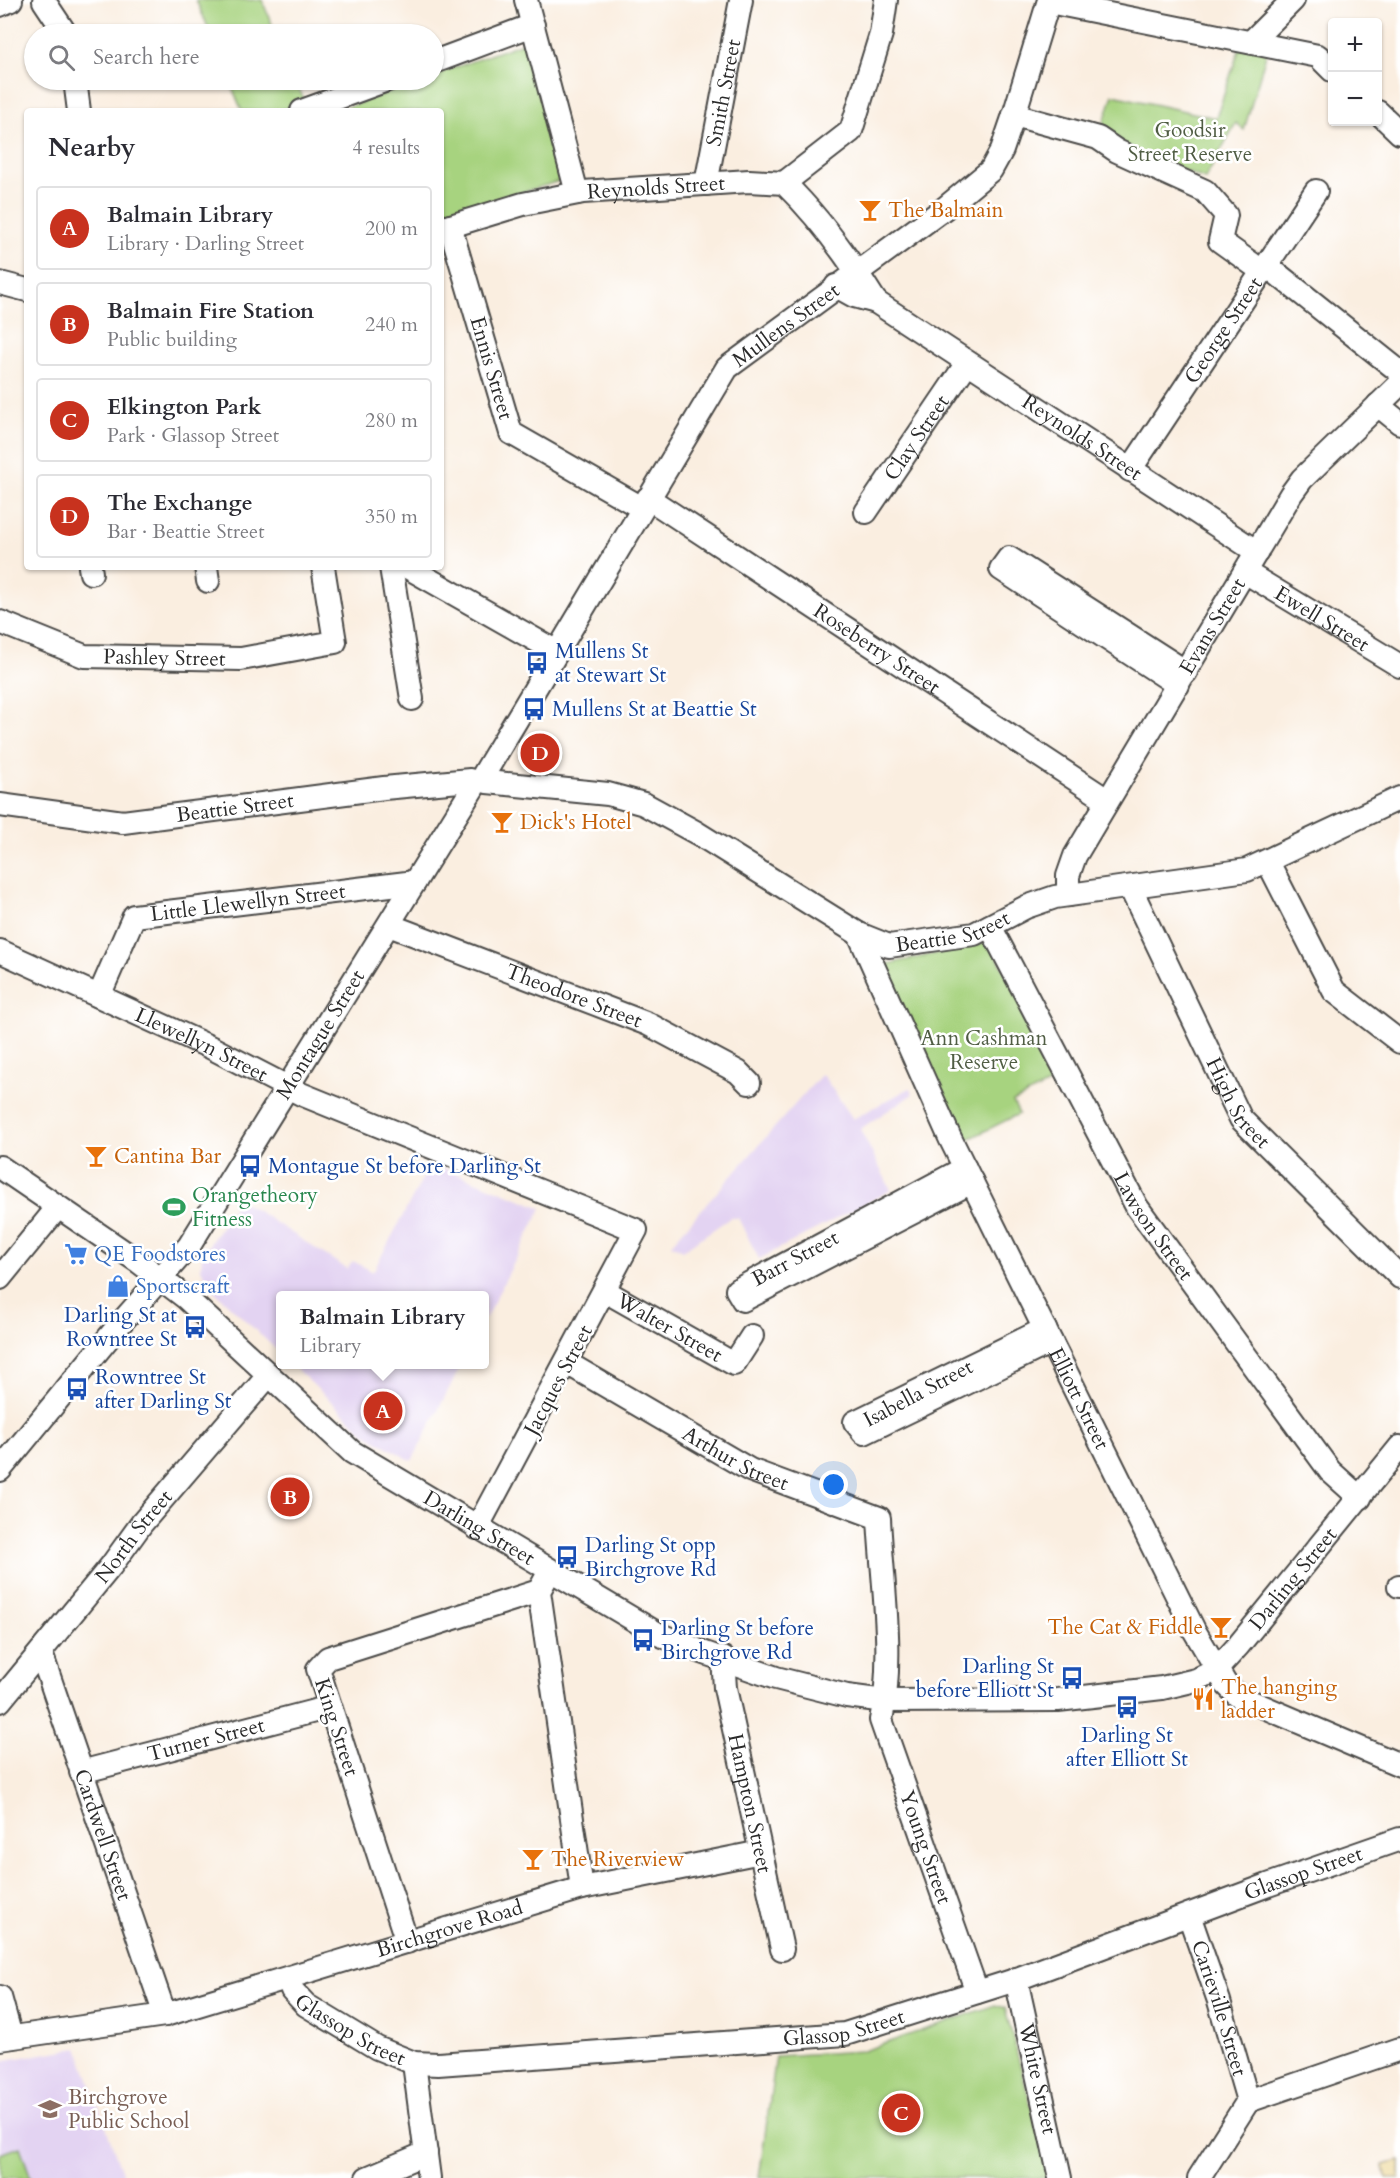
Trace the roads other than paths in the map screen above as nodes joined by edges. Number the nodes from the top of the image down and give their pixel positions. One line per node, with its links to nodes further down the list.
1 (11, 0): 9 (street)
2 (38, 0): 3 (street)
3 (46, 0): 10 (street)
4 (526, 0): 11 (street, Reynolds Street)
5 (741, 0): 23 (street, Smith Street)
6 (886, 0): 22 (street)
7 (1293, 0): 12 (street)
8 (1049, 1): 12 (street); 19 (street, Mullens Street)
9 (0, 5)
10 (60, 24)
11 (533, 25): 13 (street); 25 (street, Reynolds Street)
12 (1251, 42): 14 (street)
13 (444, 58)
14 (1328, 66)
15 (76, 90): 17 (street)
16 (360, 90): 18 (street)
17 (79, 108)
18 (310, 108)
19 (1014, 115): 27 (street); 28 (street, Mullens Street)
20 (1382, 117): 21 (street)
21 (1400, 133)
22 (784, 183): 23 (street, Reynolds Street); 28 (street, Reynolds Street)
23 (706, 184): 25 (street, Reynolds Street)
24 (1316, 191): 27 (street, George Street)
25 (577, 193): 26 (street)
26 (446, 228): 39 (street, Ennis Street)
27 (1264, 268): 34 (street); 38 (street, George Street)
28 (856, 272): 30 (street, Mullens Street); 32 (street, Reynolds Street)
29 (0, 283): 31 (street)
30 (836, 286): 32 (street, Reynolds Street); 39 (street, Mullens Street)
31 (24, 289)
32 (876, 302): 33 (street, Reynolds Street)
33 (967, 363): 38 (street, Reynolds Street); 40 (street, Clay Street)
34 (1400, 372)
35 (1400, 384): 36 (street, Evans Street)
36 (1378, 405): 37 (street); 41 (street, Evans Street)
37 (1400, 423)
38 (1130, 470): 41 (street, Reynolds Street)
39 (645, 503): 48 (street, Mullens Street); 54 (street, Roseberry Street)
40 (866, 512)
41 (1257, 552): 45 (street, Evans Street)
42 (330, 570): 47 (street, Pashley Street)
43 (391, 570): 51 (street)
44 (412, 570): 48 (street)
45 (1245, 572): 49 (street, Ewell Street); 50 (street, Evans Street)
46 (1089, 618): 50 (street)
47 (0, 622)
48 (556, 652): 52 (street, Mullens Street)
49 (1400, 666)
50 (1182, 679): 54 (street, Evans Street)
51 (412, 699)
52 (479, 781): 55 (street, Beattie Street); 57 (street, Montague Street); 62 (street, Beattie Street)
53 (1400, 798): 56 (street, Beattie Street)
54 (1107, 800): 59 (street, Evans Street)
55 (0, 805)
56 (1268, 862): 58 (street, Beattie Street); 65 (street)
57 (415, 882): 60 (street, Montague Street); 64 (street, Little Llewellyn Street)
58 (1130, 887): 59 (street, Beattie Street); 73 (street, High Street)
59 (1068, 895): 61 (street, Beattie Street)
60 (389, 925): 66 (street, Theodore Street); 67 (street, Montague Street)
61 (990, 926): 62 (street, Beattie Street); 84 (street, Lawson Street)
62 (859, 934): 69 (street, Elliott Street)
63 (0, 951): 64 (street, Llewellyn Street)
64 (99, 996): 67 (street, Llewellyn Street)
65 (1400, 1042)
66 (749, 1083)
67 (288, 1087): 71 (street, Llewellyn Street); 75 (street, Montague Street)
68 (0, 1167): 70 (street, Darling Street)
69 (969, 1175): 72 (street, Barr Street); 78 (street, Elliott Street)
70 (58, 1207): 74 (street); 75 (street, Darling Street)
71 (636, 1230): 76 (street, Jacques Street)
72 (796, 1265)
73 (1400, 1277)
74 (0, 1278)
75 (160, 1279): 80 (street, Darling Street); 83 (street, Montague Street)
76 (605, 1291): 77 (street, Walter Street); 79 (street, Jacques Street)
77 (752, 1335)
78 (1048, 1336): 81 (street, Isabella Street); 90 (street, Elliott Street)
79 (567, 1363): 85 (street, Jacques Street); 92 (street, Arthur Street)
80 (268, 1376): 85 (street, Darling Street); 88 (street, North Street)
81 (923, 1397)
82 (1400, 1447): 84 (street, Darling Street)
83 (0, 1470)
84 (1360, 1498): 90 (street, Darling Street)
85 (477, 1528): 86 (street, Darling Street)
86 (551, 1571): 87 (street); 89 (street, Darling Street)
87 (538, 1591): 93 (street, King Street); 98 (street)
88 (41, 1653): 91 (street, North Street); 95 (street, Cardwell Street)
89 (723, 1658): 92 (street, Darling Street); 97 (street, Hampton Street)
90 (1216, 1670): 92 (street, Darling Street); 94 (street, Elliott Street)
91 (0, 1701)
92 (885, 1701): 104 (street, Young Street)
93 (330, 1707): 95 (street, Turner Street); 100 (street, King Street)
94 (1400, 1765)
95 (81, 1772): 106 (street, Cardwell Street)
96 (1400, 1839): 99 (street, Glassop Street)
97 (761, 1852): 98 (street, Birchgrove Road); 101 (street, Hampton Street)
98 (582, 1888): 100 (street, Birchgrove Road)
99 (1189, 1916): 103 (street, Glassop Street); 110 (street, Carieville Street)
100 (407, 1942): 102 (street, Birchgrove Road)
101 (782, 1949)
102 (288, 1978): 106 (street, Birchgrove Road); 109 (street, Glassop Street)
103 (1016, 1979): 104 (street, Glassop Street); 114 (street, White Street)
104 (977, 1992): 109 (street, Glassop Street)
105 (0, 1997): 107 (street)
106 (165, 2015): 107 (street, Birchgrove Road)
107 (6, 2038)
108 (1400, 2049): 110 (street)
109 (414, 2063): 111 (street)
110 (1248, 2101): 115 (street)
111 (426, 2153): 112 (street); 113 (street)
112 (367, 2178)
113 (429, 2178)
114 (1060, 2178)
115 (1199, 2178)

